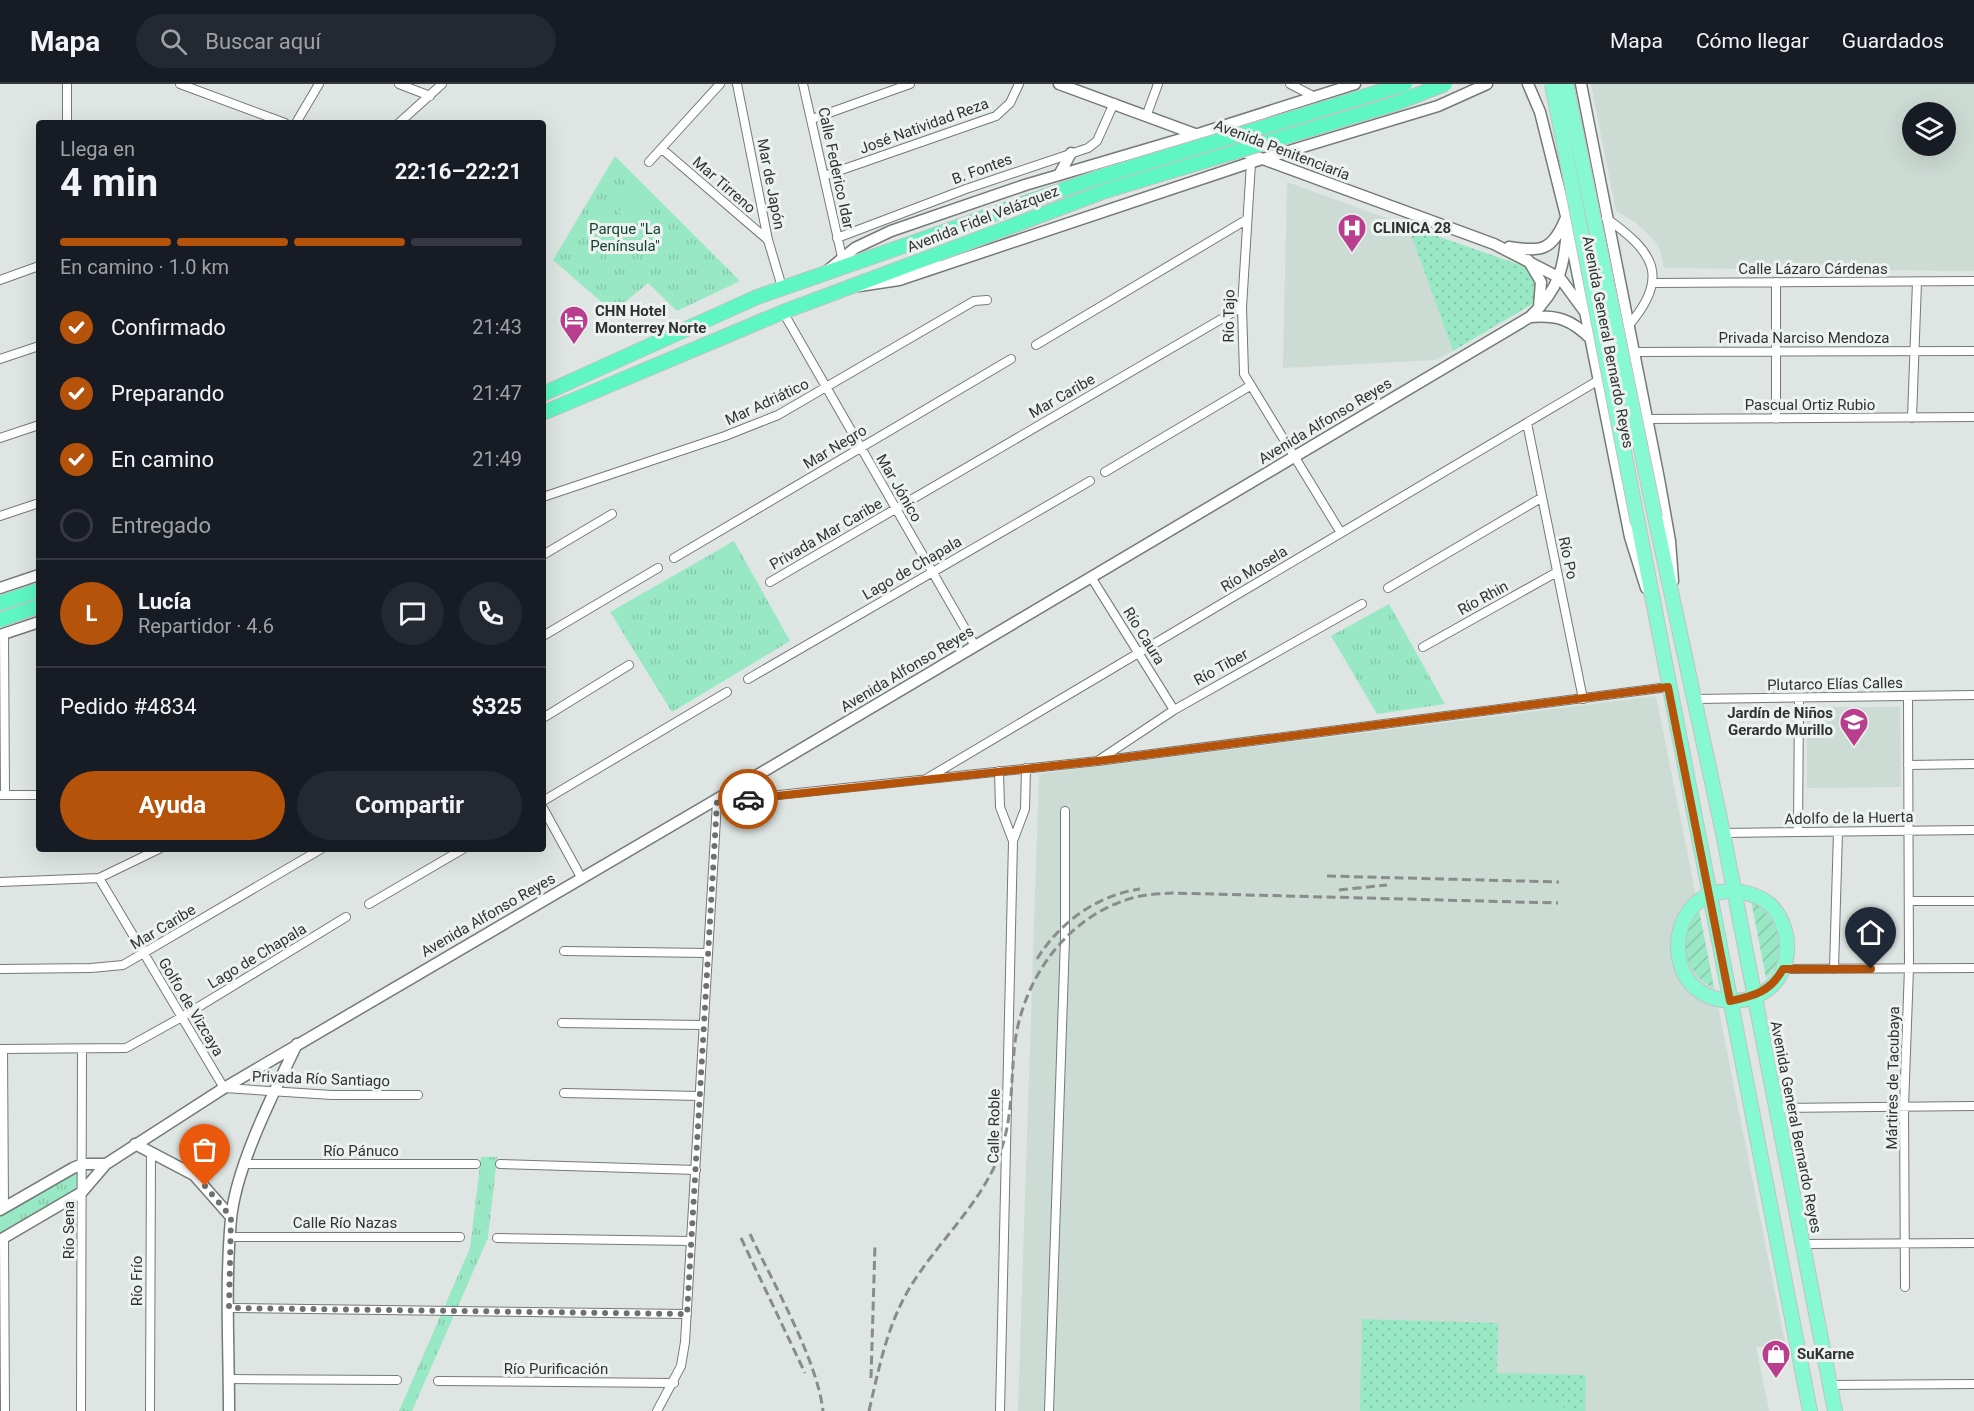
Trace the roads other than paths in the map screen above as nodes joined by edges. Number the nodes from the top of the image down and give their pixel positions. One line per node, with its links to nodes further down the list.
1 (67, 84): 32 (street)
2 (180, 84): 33 (street)
3 (319, 84): 34 (street)
4 (399, 84): 23 (street)
5 (442, 84): 23 (street)
6 (720, 84): 38 (street)
7 (737, 84): 51 (street, Mar de Japón)
8 (803, 84): 31 (street, Calle Federico Idar)
9 (910, 84): 31 (street)
10 (1019, 84): 45 (street, José Natividad Reza)
11 (1059, 84): 27 (street, Avenida Penitenciaría)
12 (1158, 84): 29 (street)
13 (1290, 84): 24 (street)
14 (1355, 84): 24 (street)
15 (1405, 84): 56 (highway, Avenida Fidel Velázquez, bridge)
16 (1445, 84): 64 (highway, Avenida Fidel Velázquez, bridge)
17 (1469, 84): 25 (street)
18 (1487, 84): 25 (street)
19 (1528, 84): 28 (street, Avenida General Bernardo Reyes)
20 (1551, 84): 118 (main road, Avenida General Bernardo Reyes, bridge)
21 (1566, 84): 115 (main road, Avenida General Bernardo Reyes, bridge)
22 (1581, 84): 26 (street, Avenida General Bernardo Reyes)
23 (429, 96): 35 (street)
24 (1313, 96): 30 (street)
25 (1460, 96): 40 (street)
26 (1584, 102): 28 (street); 47 (street, Avenida General Bernardo Reyes)
27 (1114, 104): 29 (street, Avenida Penitenciaría); 39 (street, B. Fontes)
28 (1540, 112): 49 (street, Avenida General Bernardo Reyes)
29 (1147, 114): 36 (street, Avenida Penitenciaría)
30 (1257, 116): 36 (street); 40 (street)
31 (812, 119): 45 (street, Calle Federico Idar)
32 (67, 120)
33 (277, 120)
34 (298, 120)
35 (402, 120)
36 (1198, 134): 37 (street); 41 (street, Avenida Penitenciaría)
37 (1170, 141): 44 (street); 46 (street)
38 (662, 149): 42 (street); 51 (street, Mar Tirreno)
39 (1071, 153): 44 (street); 50 (street, B. Fontes)
40 (1279, 156): 41 (street)
41 (1264, 160): 43 (street); 52 (street, Avenida Penitenciaría)
42 (649, 162)
43 (1251, 163): 46 (street); 48 (street, Río Tajo)
44 (1059, 175): 53 (street)
45 (824, 176): 50 (street, Calle Federico Idar)
46 (1197, 181): 64 (street)
47 (1605, 217): 62 (street); 71 (street, Avenida General Bernardo Reyes)
48 (1246, 220): 66 (street, Río Tajo); 73 (street)
49 (1567, 220): 52 (street, Avenida Penitenciaría); 57 (street, Avenida Alfonso Reyes); 69 (street, Avenida General Bernardo Reyes)
50 (837, 238): 53 (street, Calle Federico Idar)
51 (768, 240): 63 (street, Mar de Japón)
52 (1494, 244): 54 (street, Avenida Penitenciaría)
53 (842, 257): 56 (street)
54 (1528, 260): 57 (street, Avenida Penitenciaría); 67 (street)
55 (36, 267): 58 (street)
56 (827, 271): 63 (highway, Avenida Fidel Velázquez)
57 (1560, 278): 67 (street, Avenida Alfonso Reyes); 69 (street, Avenida Penitenciaría)
58 (0, 280)
59 (1974, 281): 61 (street, Calle Lázaro Cárdenas)
60 (1776, 282): 61 (street, Calle Lázaro Cárdenas); 62 (street, Calle Lázaro Cárdenas); 78 (street)
61 (1917, 282): 75 (street)
62 (1653, 283): 71 (street)
63 (782, 287): 84 (highway, Avenida Fidel Velázquez)
64 (847, 287): 68 (highway, Avenida Fidel Velázquez)
65 (987, 300): 83 (street, Mar Adriático)
66 (1242, 307): 82 (street, Río Tajo); 100 (street, Mar Caribe)
67 (1539, 308): 70 (street, Avenida Alfonso Reyes)
68 (783, 312): 83 (street, Mar Jónico); 85 (highway, Avenida Fidel Velázquez)
69 (1585, 312): 72 (street, Avenida General Bernardo Reyes)
70 (1530, 317): 72 (street); 94 (street, Avenida Alfonso Reyes)
71 (1628, 326): 77 (street, Avenida General Bernardo Reyes)
72 (1591, 339): 81 (street, Avenida General Bernardo Reyes)
73 (1036, 345)
74 (36, 347): 79 (street)
75 (1915, 351): 76 (street, Privada Narciso Mendoza); 78 (street, Privada Narciso Mendoza); 87 (street)
76 (1974, 351)
77 (1634, 352): 78 (street, Privada Narciso Mendoza); 88 (street, Avenida General Bernardo Reyes)
78 (1778, 352): 89 (street)
79 (0, 359)
80 (1011, 359): 93 (street, Mar Negro)
81 (1599, 380): 90 (street, Río Mosela); 118 (street, Avenida General Bernardo Reyes)
82 (1250, 386): 94 (street, Río Tajo); 95 (street)
83 (825, 389): 93 (street, Mar Jónico); 97 (street, Mar Adriático)
84 (546, 393)
85 (546, 412)
86 (1974, 417): 87 (street, Pascual Ortiz Rubio)
87 (1912, 418): 89 (street, Pascual Ortiz Rubio)
88 (1647, 419): 89 (street, Pascual Ortiz Rubio); 115 (street, Avenida General Bernardo Reyes)
89 (1776, 419)
90 (1527, 423): 98 (street, Río Po); 103 (street, Río Mosela)
91 (36, 426): 92 (street)
92 (0, 438)
93 (860, 448): 100 (street, Mar Jónico); 105 (street, Mar Negro)
94 (1294, 457): 103 (street, Río Tajo); 110 (street, Avenida Alfonso Reyes)
95 (1105, 472)
96 (1090, 481): 107 (street, Lago de Chapala)
97 (546, 496)
98 (1541, 498): 108 (street, Río Po); 112 (street)
99 (36, 504): 102 (street)
100 (896, 509): 107 (street, Mar Jónico); 111 (street, Privada Mar Caribe)
101 (612, 514): 104 (street)
102 (0, 516)
103 (1341, 533): 126 (street, Río Mosela)
104 (546, 553)
105 (674, 558)
106 (658, 568): 123 (street)
107 (933, 572): 124 (street, Mar Jónico); 128 (street, Lago de Chapala)
108 (1557, 572): 125 (street, Río Rhin); 134 (street, Río Po)
109 (36, 576): 113 (street)
110 (1091, 577): 124 (street, Avenida Alfonso Reyes); 126 (street, Río Caura)
111 (770, 582)
112 (1388, 588)
113 (1, 591)
114 (36, 591): 116 (highway)
115 (1675, 602): 135 (main road, Avenida General Bernardo Reyes)
116 (0, 603)
117 (1362, 604): 136 (street, Río Tiber)
118 (1653, 606): 129 (main road, Avenida General Bernardo Reyes)
119 (36, 607): 120 (highway, bridge)
120 (0, 619): 122 (street)
121 (36, 623): 122 (street)
122 (2, 634): 144 (street)
123 (546, 634)
124 (975, 646): 147 (street, Avenida Alfonso Reyes)
125 (1423, 647)
126 (1138, 653): 136 (street, Río Caura); 143 (street, Río Mosela)
127 (629, 665): 137 (street)
128 (748, 680)
129 (1668, 687): 134 (street); 163 (main road, Avenida General Bernardo Reyes)
130 (727, 692): 146 (street)
131 (1974, 695): 132 (street, Plutarco Elías Calles)
132 (1908, 696): 133 (street, Plutarco Elías Calles); 140 (street, Mártires de Tacubaya)
133 (1799, 698): 135 (street, Plutarco Elías Calles); 152 (street)
134 (1583, 699): 138 (street)
135 (1696, 699): 154 (main road, Avenida General Bernardo Reyes)
136 (1174, 710): 138 (street, Río Tiber)
137 (546, 716)
138 (1098, 761): 141 (street)
139 (1974, 764): 140 (street)
140 (1908, 765): 151 (street, Mártires de Tacubaya)
141 (1026, 768): 142 (street); 155 (street, Calle Roble)
142 (999, 771): 143 (street); 155 (street, Calle Roble)
143 (923, 780): 147 (street)
144 (2, 795): 145 (street)
145 (36, 795)
146 (546, 799)
147 (715, 802): 160 (street, Avenida Alfonso Reyes); 169 (street)
148 (1065, 811): 226 (street)
149 (546, 814): 160 (street)
150 (1974, 830): 151 (street, Adolfo de la Huerta)
151 (1909, 831): 153 (street, Adolfo de la Huerta); 164 (street, Mártires de Tacubaya)
152 (1798, 832): 153 (street, Adolfo de la Huerta); 154 (street, Adolfo de la Huerta)
153 (1838, 832): 175 (street)
154 (1724, 833): 162 (main road, Avenida General Bernardo Reyes)
155 (1013, 841): 225 (street, Calle Roble)
156 (153, 852): 159 (street)
157 (316, 852): 170 (street, Mar Caribe)
158 (458, 852): 166 (street)
159 (99, 878): 161 (street); 170 (street, Golfo de Vizcaya)
160 (581, 878): 181 (street, Avenida Alfonso Reyes)
161 (0, 882)
162 (1734, 890): 163 (main road); 174 (main road); 176 (main road, Avenida General Bernardo Reyes)
163 (1708, 895): 177 (main road, Avenida General Bernardo Reyes); 177 (main road)
164 (1909, 901): 165 (street); 171 (street, Mártires de Tacubaya)
165 (1974, 901)
166 (369, 904)
167 (346, 917): 178 (street, Lago de Chapala)
168 (564, 951): 169 (street)
169 (707, 953): 180 (street)
170 (144, 954): 173 (street, Mar Caribe); 178 (street, Golfo de Vizcaya)
171 (1909, 968): 172 (street); 175 (street); 190 (street, Mártires de Tacubaya)
172 (1974, 968)
173 (0, 969)
174 (1783, 969): 175 (street); 176 (main road)
175 (1834, 969)
176 (1755, 996): 177 (main road); 191 (main road, Avenida General Bernardo Reyes)
177 (1730, 1001): 227 (main road, Avenida General Bernardo Reyes)
178 (182, 1017): 183 (street, Lago de Chapala); 184 (street, Golfo de Vizcaya)
179 (562, 1023): 180 (street)
180 (702, 1024): 188 (street)
181 (297, 1044): 184 (street, Avenida Alfonso Reyes); 185 (street)
182 (1, 1049): 183 (street, Lago de Chapala); 201 (street)
183 (81, 1049): 194 (street, Río Sena)
184 (224, 1088): 185 (street, Privada Río Santiago); 192 (street, Avenida Alfonso Reyes)
185 (274, 1092): 187 (street, Privada Río Santiago); 196 (street)
186 (564, 1093): 188 (street)
187 (418, 1095)
188 (699, 1096): 199 (street)
189 (1974, 1106): 190 (street)
190 (1904, 1107): 191 (street); 210 (street, Mártires de Tacubaya)
191 (1776, 1108): 209 (main road, Avenida General Bernardo Reyes)
192 (135, 1144): 193 (street); 195 (street, Avenida Alfonso Reyes)
193 (151, 1152): 202 (street); 222 (street, Río Frío)
194 (83, 1164): 195 (street); 200 (street, Río Sena); 201 (street)
195 (106, 1164): 200 (street, Avenida Alfonso Reyes)
196 (245, 1164): 197 (street, Río Pánuco); 202 (street)
197 (476, 1164)
198 (500, 1164): 199 (street)
199 (696, 1170): 207 (street)
200 (82, 1192): 206 (street, Avenida Alfonso Reyes); 221 (street, Río Sena)
201 (2, 1209)
202 (231, 1217): 203 (street)
203 (230, 1236): 204 (street, Calle Río Nazas); 212 (street)
204 (460, 1237)
205 (497, 1238): 207 (street)
206 (2, 1239): 220 (street)
207 (691, 1241): 213 (street)
208 (1974, 1243): 210 (street)
209 (1802, 1244): 210 (street); 219 (main road, Avenida General Bernardo Reyes)
210 (1905, 1244): 211 (street, Mártires de Tacubaya)
211 (1905, 1287)
212 (229, 1308): 213 (street); 214 (street)
213 (687, 1314): 217 (street)
214 (229, 1379): 215 (street); 223 (street)
215 (398, 1380)
216 (438, 1381): 217 (street, Río Purificación)
217 (674, 1383): 224 (street)
218 (1974, 1384): 219 (street)
219 (1829, 1385): 228 (main road, Avenida General Bernardo Reyes)
220 (5, 1411)
221 (81, 1411)
222 (150, 1411)
223 (229, 1411)
224 (657, 1411)
225 (1000, 1411)
226 (1049, 1411)
227 (1810, 1411)
228 (1835, 1411)

